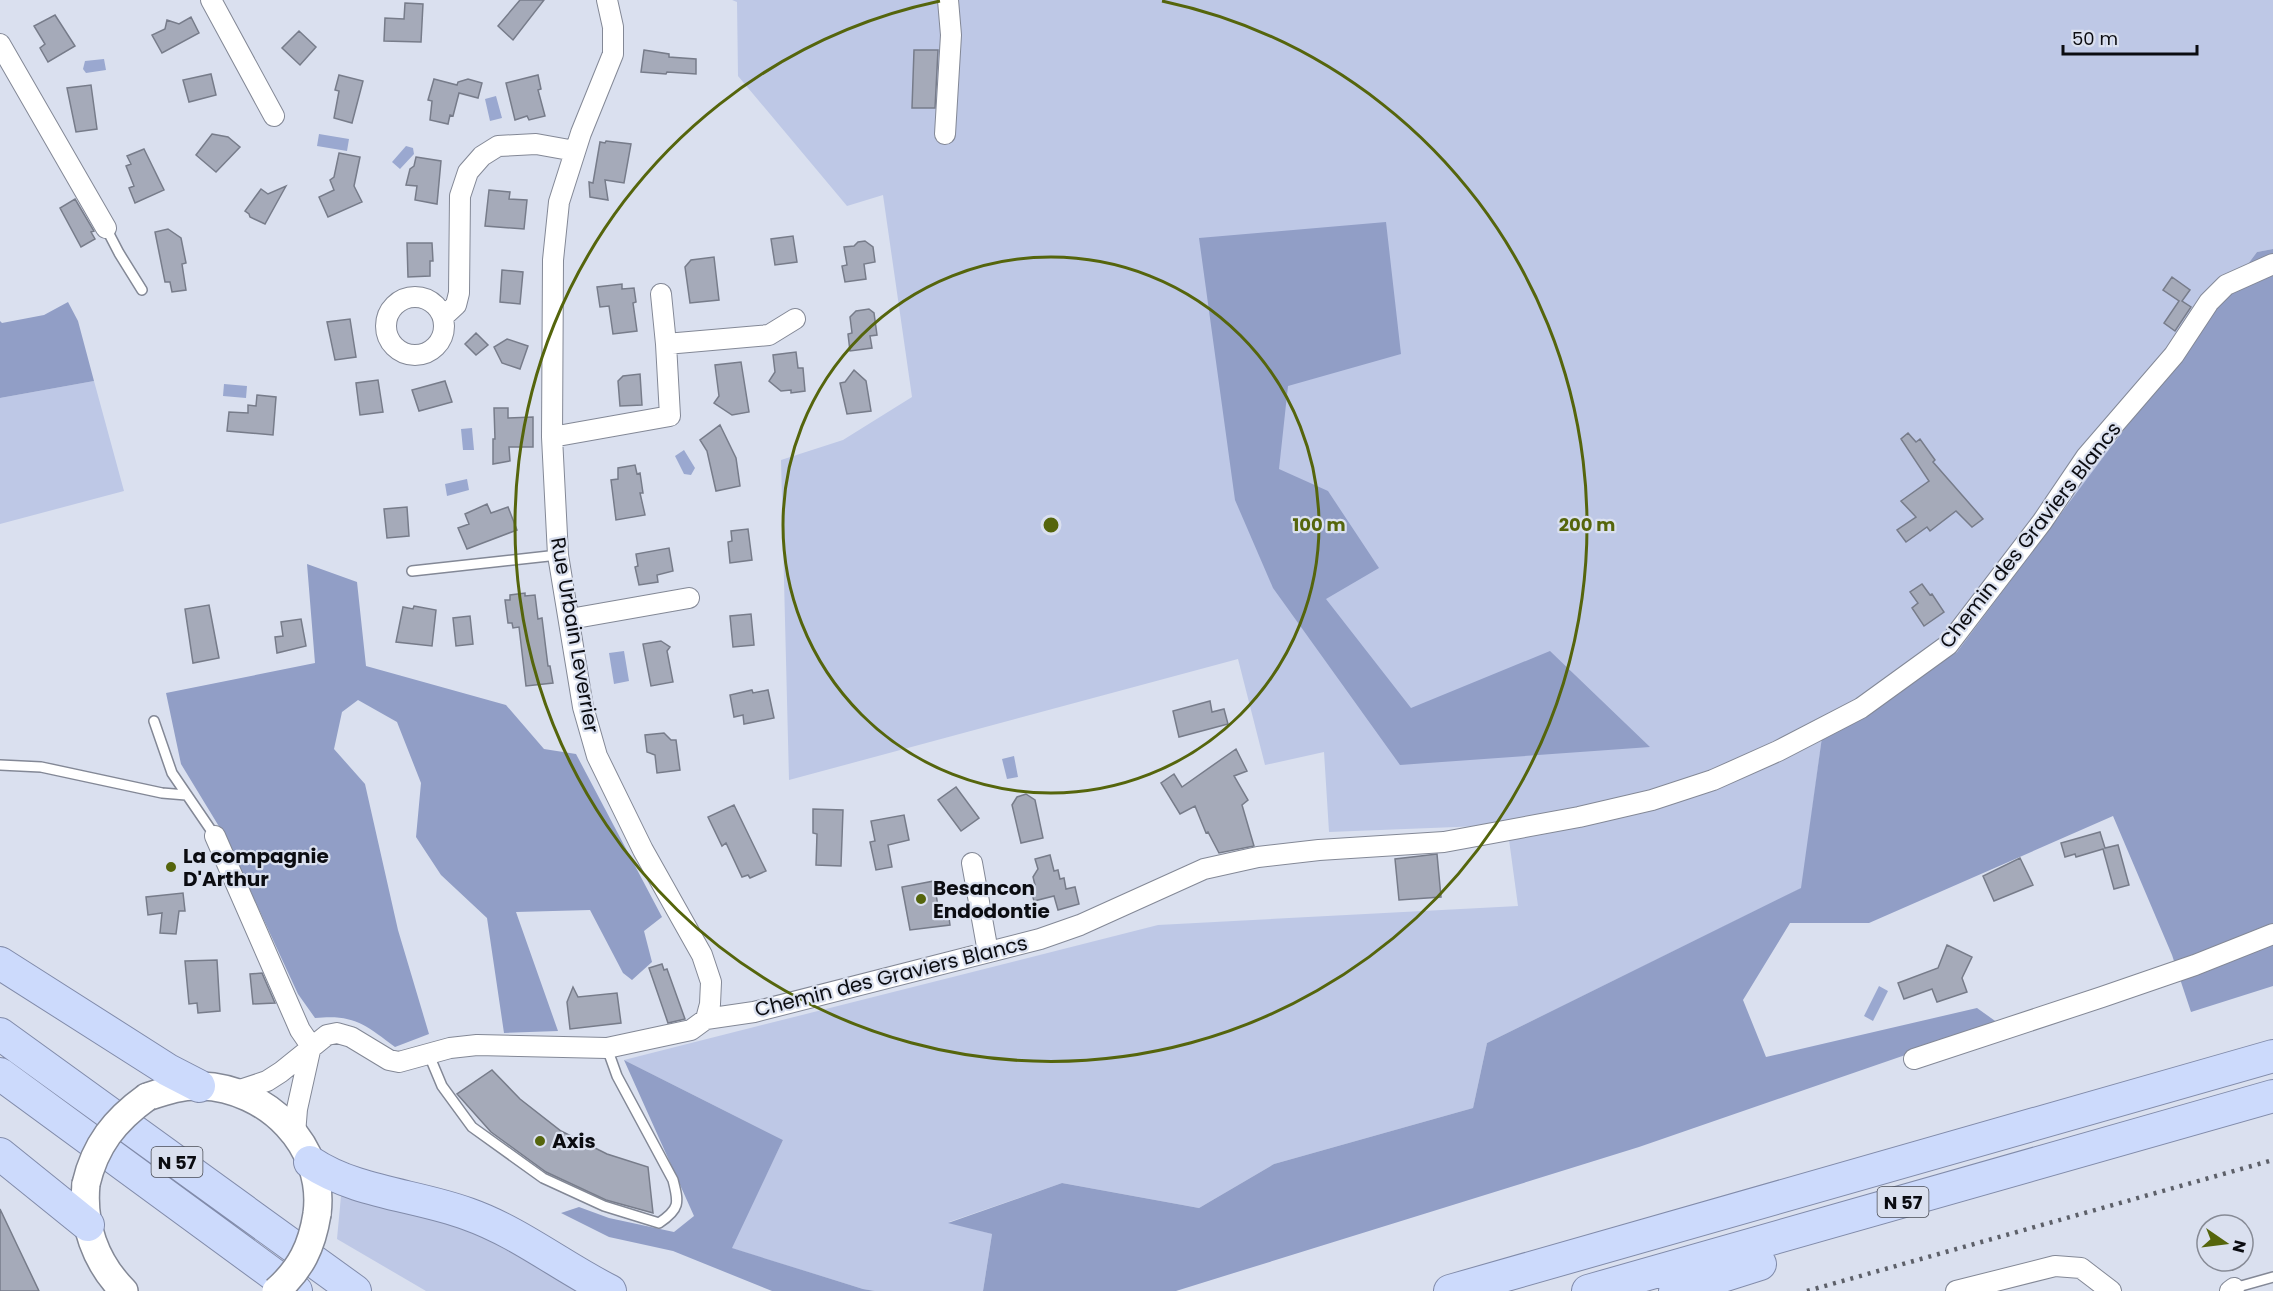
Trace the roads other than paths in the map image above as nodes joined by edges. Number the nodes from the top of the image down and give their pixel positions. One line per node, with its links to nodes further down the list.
1 (211, 0): 5 (street)
2 (607, 0): 7 (street, Rue Urbain Leverrier)
3 (948, 0): 6 (street)
4 (0, 44): 8 (street)
5 (274, 116)
6 (945, 134)
7 (574, 151): 12 (street); 15 (street, Rue Urbain Leverrier)
8 (106, 228): 10 (lane)
9 (2273, 264): 26 (street, Chemin des Graviers Blancs)
10 (142, 290)
11 (661, 294): 14 (street)
12 (443, 317)
13 (795, 319): 14 (street)
14 (666, 344): 15 (street)
15 (552, 437): 16 (street, Rue Urbain Leverrier)
16 (558, 555): 17 (lane); 19 (street, Rue Urbain Leverrier)
17 (412, 572)
18 (689, 598): 19 (street)
19 (570, 619): 28 (street, Rue Urbain Leverrier)
20 (154, 721): 22 (lane)
21 (0, 765): 22 (lane)
22 (186, 795): 23 (lane)
23 (215, 836): 30 (street)
24 (972, 863): 26 (street)
25 (2273, 934): 34 (street)
26 (988, 952): 28 (street, Chemin des Graviers Blancs)
27 (0, 963): 36 (highway)
28 (706, 1019): 31 (street)
29 (0, 1034): 49 (highway, N 57)
30 (310, 1046): 32 (street); 37 (street); 40 (street)
31 (607, 1048): 32 (street); 32 (lane)
32 (429, 1054)
33 (2273, 1056): 51 (highway, N 57)
34 (1914, 1059)
35 (0, 1074): 48 (highway, N 57)
36 (199, 1086): 37 (main road); 43 (main road, bridge)
37 (234, 1092): 40 (main road)
38 (2273, 1096): 39 (highway, N 57)
39 (2218, 1112): 52 (highway, N 57); 53 (highway)
40 (295, 1134): 42 (main road)
41 (0, 1154): 43 (highway)
42 (310, 1162): 47 (main road, bridge); 50 (highway)
43 (88, 1225): 46 (main road)
44 (2273, 1277): 45 (lane)
45 (2232, 1289)
46 (124, 1291)
47 (276, 1291)
48 (296, 1291)
49 (355, 1291)
50 (610, 1291)
51 (1450, 1291)
52 (1588, 1291)
53 (1675, 1291)
54 (1956, 1291): 55 (street)
55 (2111, 1291)

